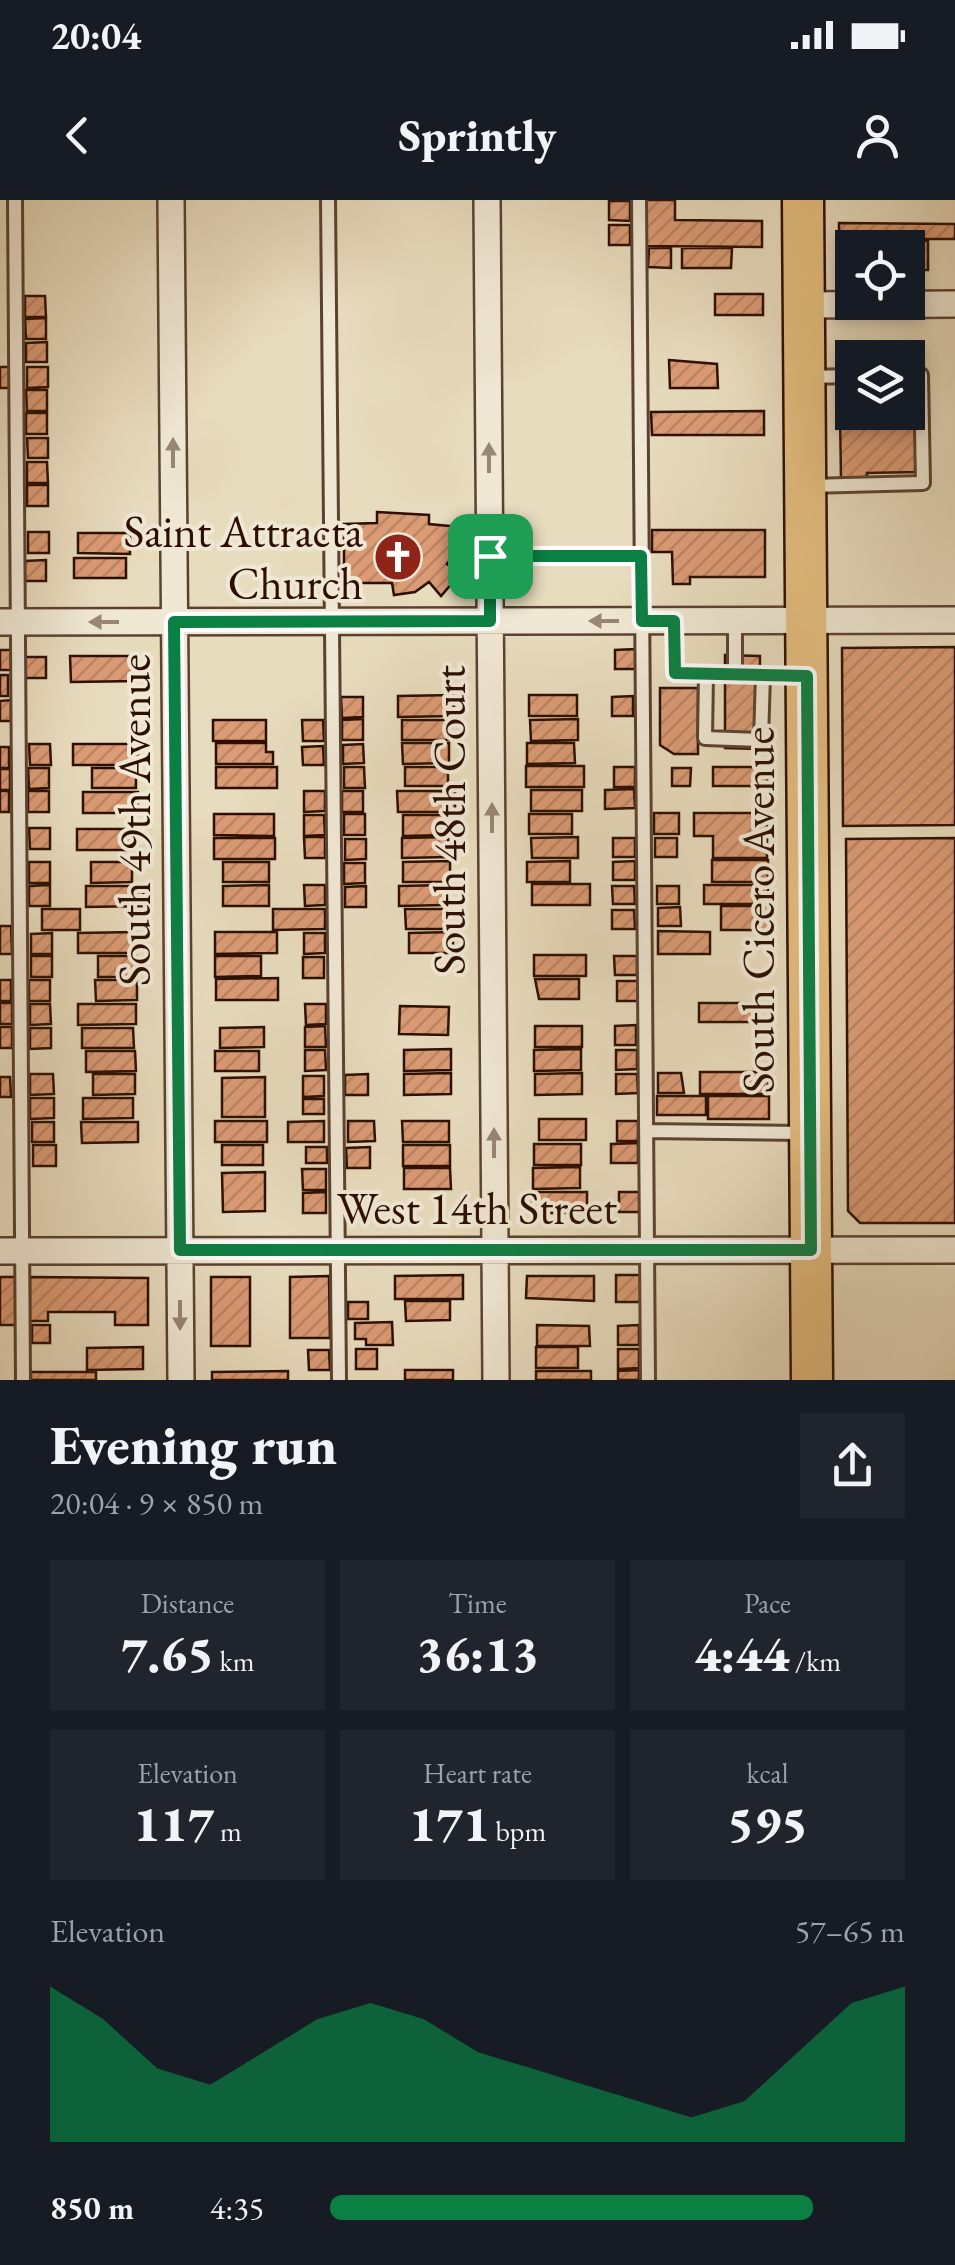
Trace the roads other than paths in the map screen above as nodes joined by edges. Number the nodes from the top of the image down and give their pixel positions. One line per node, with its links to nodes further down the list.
1 (15, 200): 21 (lane)
2 (171, 200): 22 (street, South 49th Avenue, one-way to 2)
3 (328, 200): 23 (lane)
4 (487, 200): 13 (street, South 48th Court, one-way to 4)
5 (639, 200): 14 (lane)
6 (803, 200): 8 (main road, South Cicero Avenue)
7 (955, 304): 8 (street)
8 (804, 305): 10 (main road, South Cicero Avenue)
9 (835, 376): 10 (lane)
10 (804, 377): 12 (main road, South Cicero Avenue)
11 (923, 430): 12 (lane)
12 (805, 486): 20 (main road, South Cicero Avenue)
13 (490, 556): 14 (lane); 16 (street, South 48th Court)
14 (641, 556): 17 (lane)
15 (955, 620): 20 (street)
16 (490, 621): 17 (street, one-way to 16); 23 (street); 32 (street, South 48th Court, one-way to 16)
17 (642, 621): 18 (street); 28 (lane)
18 (674, 621): 19 (street); 24 (lane)
19 (735, 621): 20 (street); 25 (lane)
20 (806, 621): 27 (main road, South Cicero Avenue)
21 (9, 622): 22 (street, one-way to 21); 36 (lane)
22 (174, 622): 23 (street); 30 (street, South 49th Avenue)
23 (331, 622): 31 (lane)
24 (706, 674): 25 (lane); 26 (lane)
25 (735, 674): 26 (lane)
26 (764, 675): 27 (lane)
27 (807, 676): 29 (main road, South Cicero Avenue)
28 (646, 1132): 29 (lane); 33 (lane)
29 (810, 1133): 34 (main road, South Cicero Avenue)
30 (180, 1250): 31 (street, West 14th Street); 36 (street, West 14th Street); 38 (street, South 49th Avenue, one-way to 38)
31 (338, 1250): 32 (street, West 14th Street); 39 (lane)
32 (495, 1250): 33 (street, West 14th Street); 40 (street, South 48th Court)
33 (647, 1250): 34 (street, West 14th Street); 41 (lane)
34 (811, 1250): 35 (street, West 14th Street); 42 (main road, South Cicero Avenue)
35 (955, 1250)
36 (11, 1251): 37 (lane)
37 (23, 1380)
38 (181, 1380)
39 (339, 1380)
40 (496, 1380)
41 (648, 1380)
42 (812, 1380)

